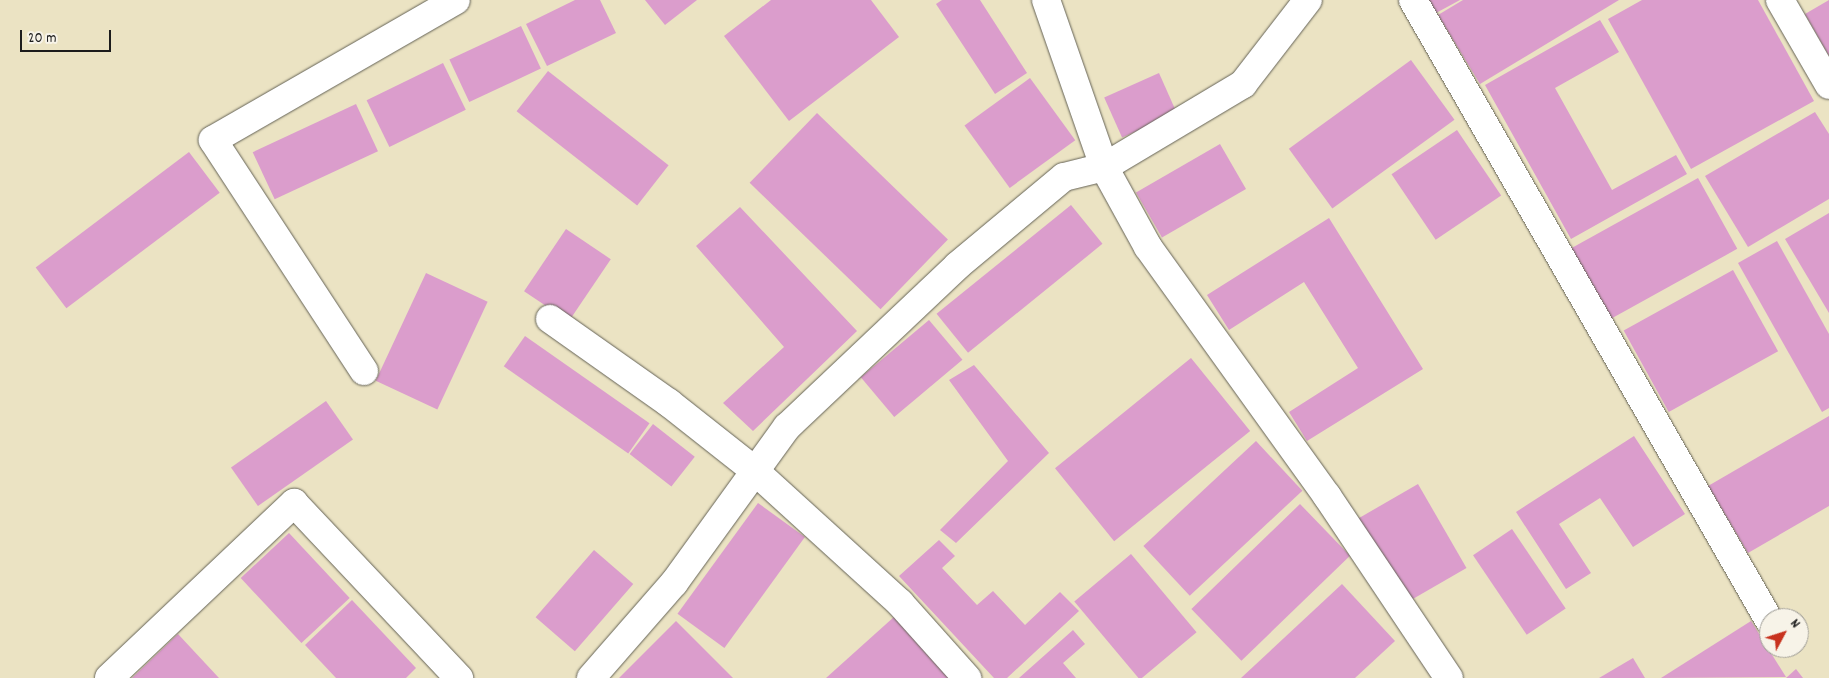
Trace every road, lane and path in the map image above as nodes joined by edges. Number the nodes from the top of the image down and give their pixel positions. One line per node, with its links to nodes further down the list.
1 (456, 0): 9 (street)
2 (1046, 0): 7 (street)
3 (1308, 0): 7 (street)
4 (1413, 0): 11 (street)
5 (1780, 0): 6 (street)
6 (1829, 85)
7 (1104, 167): 10 (street); 16 (street)
8 (550, 319): 10 (street)
9 (364, 371)
10 (755, 471): 14 (street); 15 (street)
11 (1762, 608)
12 (109, 678): 13 (street)
13 (459, 678)
14 (591, 678)
15 (967, 678)
16 (1449, 678)

